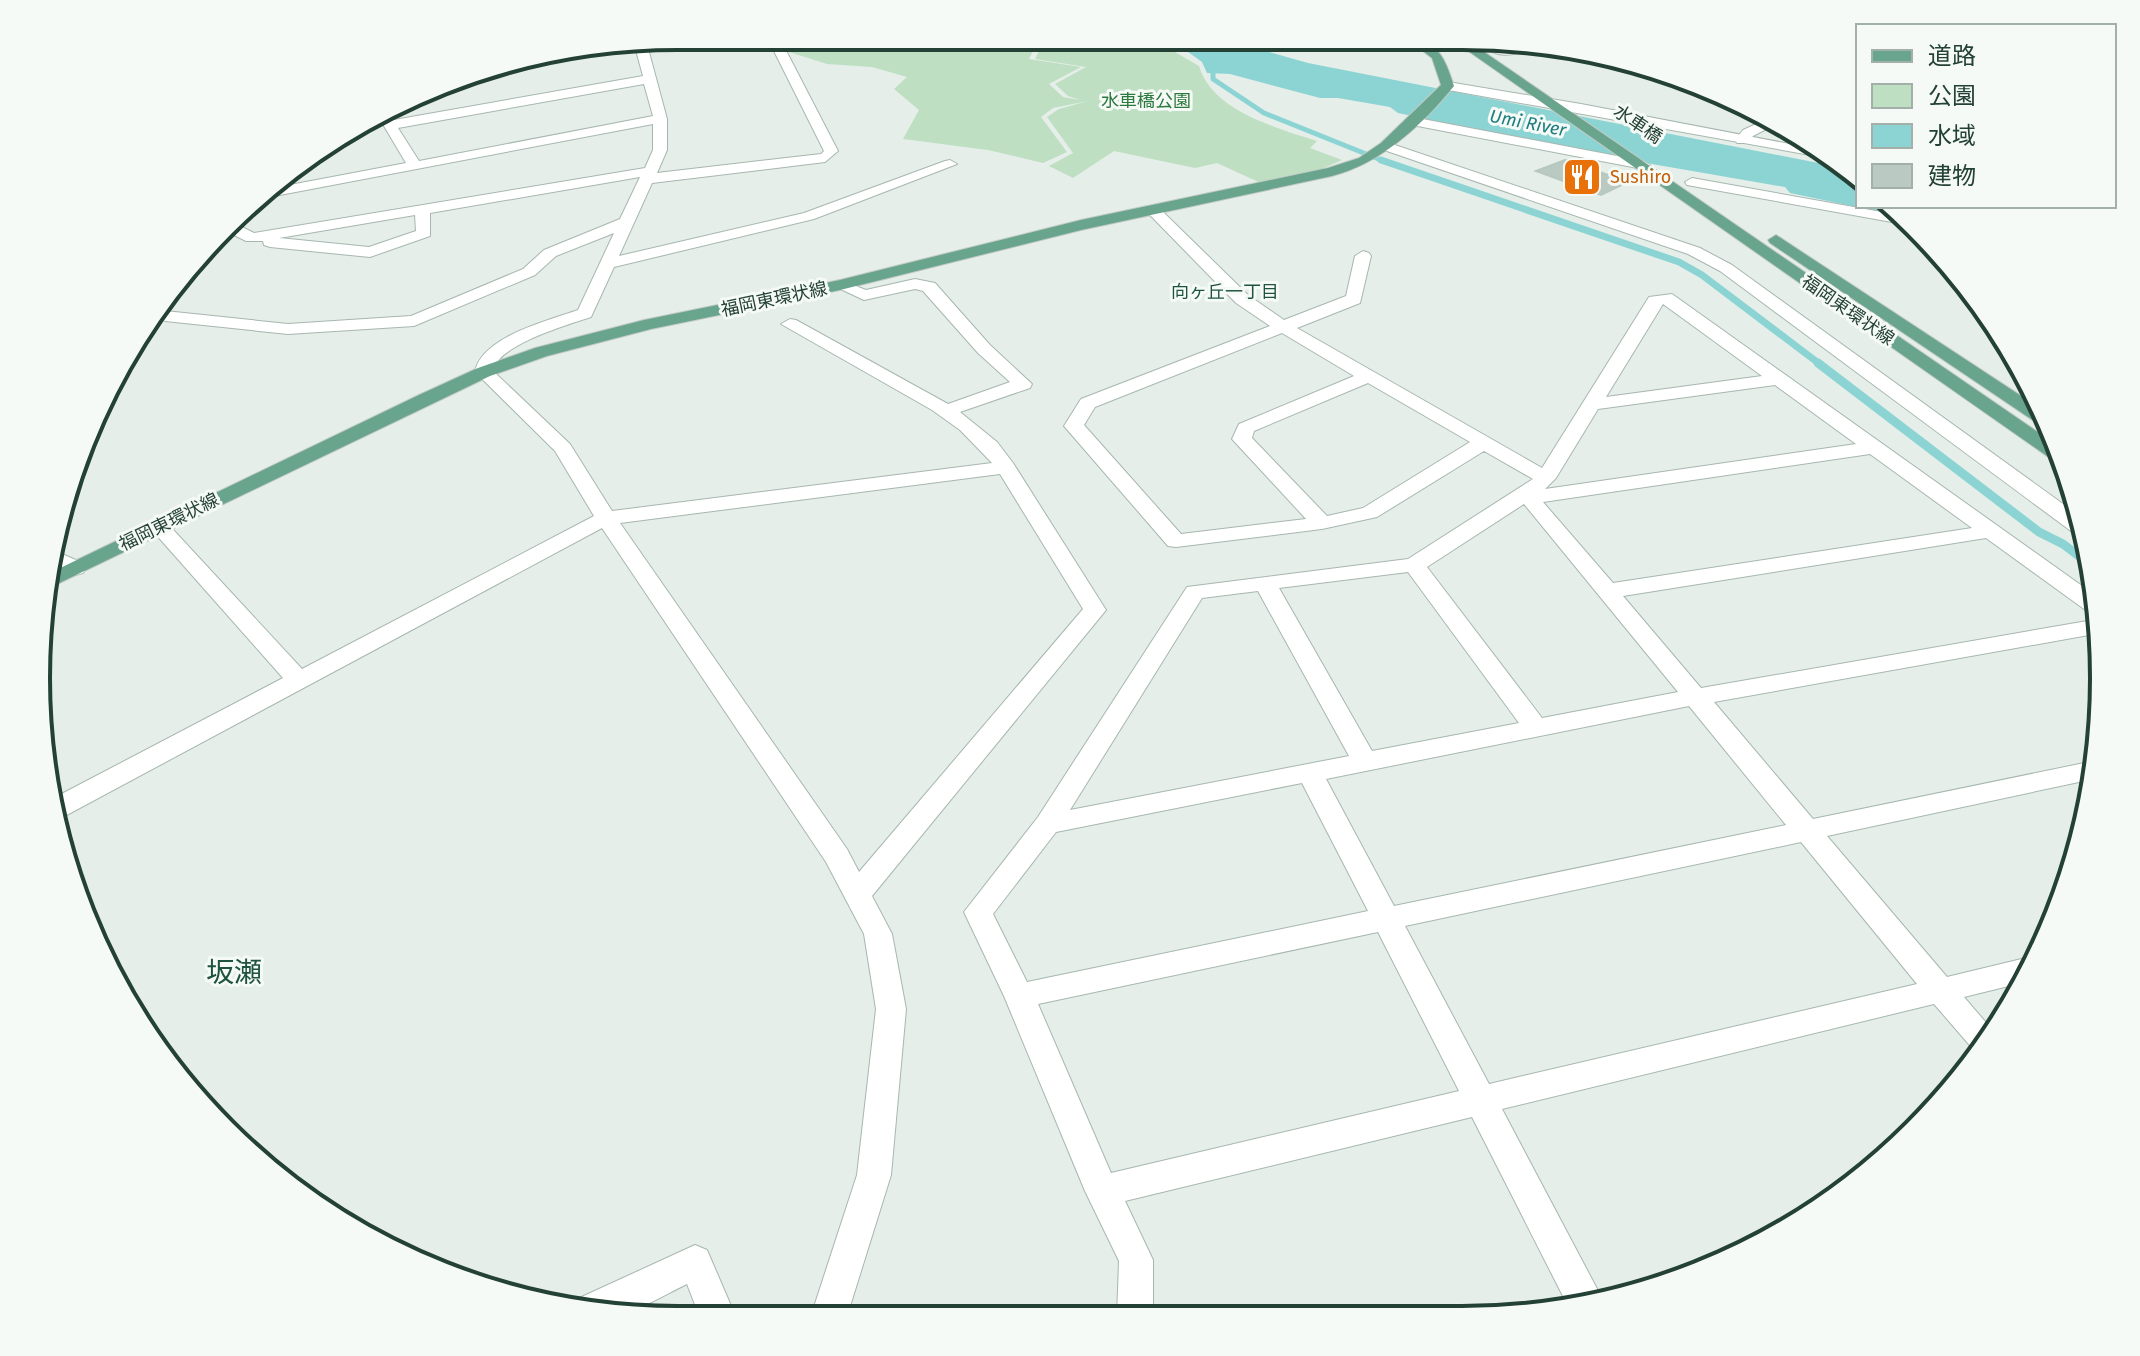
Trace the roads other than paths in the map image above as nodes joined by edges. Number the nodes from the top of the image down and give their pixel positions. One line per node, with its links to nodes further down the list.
1 (780, 50): 22 (street)
2 (1429, 50): 7 (main road)
3 (1474, 50): 8 (main road)
4 (639, 51): 6 (street)
5 (1497, 51): 9 (main road)
6 (650, 79): 10 (street); 11 (street)
7 (1447, 88): 8 (street); 12 (main road, 福岡東環状線)
8 (1552, 104): 9 (street); 18 (main road, 水車橋)
9 (1583, 109): 15 (street); 21 (main road, 水車橋)
10 (392, 119)
11 (660, 119): 20 (street); 22 (street)
12 (1413, 119): 16 (main road, 福岡東環状線); 18 (street)
13 (388, 121): 20 (street)
14 (1762, 126): 15 (street)
15 (1742, 140): 17 (street)
16 (1383, 147): 26 (main road, 福岡東環状線); 50 (street)
17 (1804, 152)
18 (1638, 162): 44 (main road, 福岡東環状線)
19 (950, 164): 32 (street)
20 (414, 165): 24 (street)
21 (1671, 168): 23 (main road, 福岡東環状線)
22 (649, 175): 25 (street); 28 (street)
23 (1692, 182): 27 (street); 41 (main road, 福岡東環状線)
24 (282, 191)
25 (422, 209): 30 (street); 30 (street)
26 (1154, 211): 33 (main road, 福岡東環状線); 36 (street)
27 (1889, 218)
28 (627, 222): 32 (street); 34 (street)
29 (237, 231): 30 (street)
30 (252, 238)
31 (1363, 256): 36 (street)
32 (608, 264): 37 (street)
33 (840, 285): 37 (main road, 福岡東環状線); 42 (street)
34 (165, 316)
35 (790, 324): 42 (street)
36 (1283, 327): 38 (street); 51 (street)
37 (484, 372): 49 (street); 52 (main road, 福岡東環状線)
38 (1369, 376): 43 (street); 51 (street)
39 (1779, 379): 40 (street); 40 (street); 45 (street)
40 (1592, 404): 47 (street)
41 (2029, 409)
42 (946, 411): 46 (street)
43 (1484, 442): 47 (street); 51 (street)
44 (2045, 446)
45 (1875, 447): 48 (street); 53 (street)
46 (1006, 467): 49 (street); 69 (street)
47 (1546, 478): 48 (street)
48 (1526, 494): 55 (street); 57 (street)
49 (606, 518): 60 (street); 69 (street)
50 (2070, 520)
51 (1322, 523)
52 (159, 526): 54 (main road, 福岡東環状線); 60 (street)
53 (1992, 531): 57 (street); 58 (street)
54 (65, 563)
55 (1414, 565): 56 (street); 62 (street)
56 (1265, 583): 63 (street); 67 (street)
57 (1609, 591): 61 (street)
58 (2085, 599)
59 (2088, 628): 61 (street)
60 (300, 682): 66 (street)
61 (1695, 697): 62 (street); 68 (street)
62 (1535, 727): 63 (street)
63 (1366, 763): 65 (street)
64 (2083, 772): 68 (street)
65 (1310, 773): 67 (street); 70 (street)
66 (63, 805)
67 (1047, 824): 73 (street)
68 (1806, 829): 70 (street); 72 (street)
69 (858, 893): 80 (street)
70 (1388, 918): 73 (street); 75 (street)
71 (2017, 972): 72 (street)
72 (1939, 989): 74 (street); 75 (street)
73 (1019, 996): 76 (street)
74 (1978, 1035)
75 (1479, 1100): 76 (street); 77 (street)
76 (1102, 1191): 81 (street)
77 (1582, 1295)
78 (610, 1302): 79 (street)
79 (713, 1306)
80 (832, 1306)
81 (1135, 1306)

